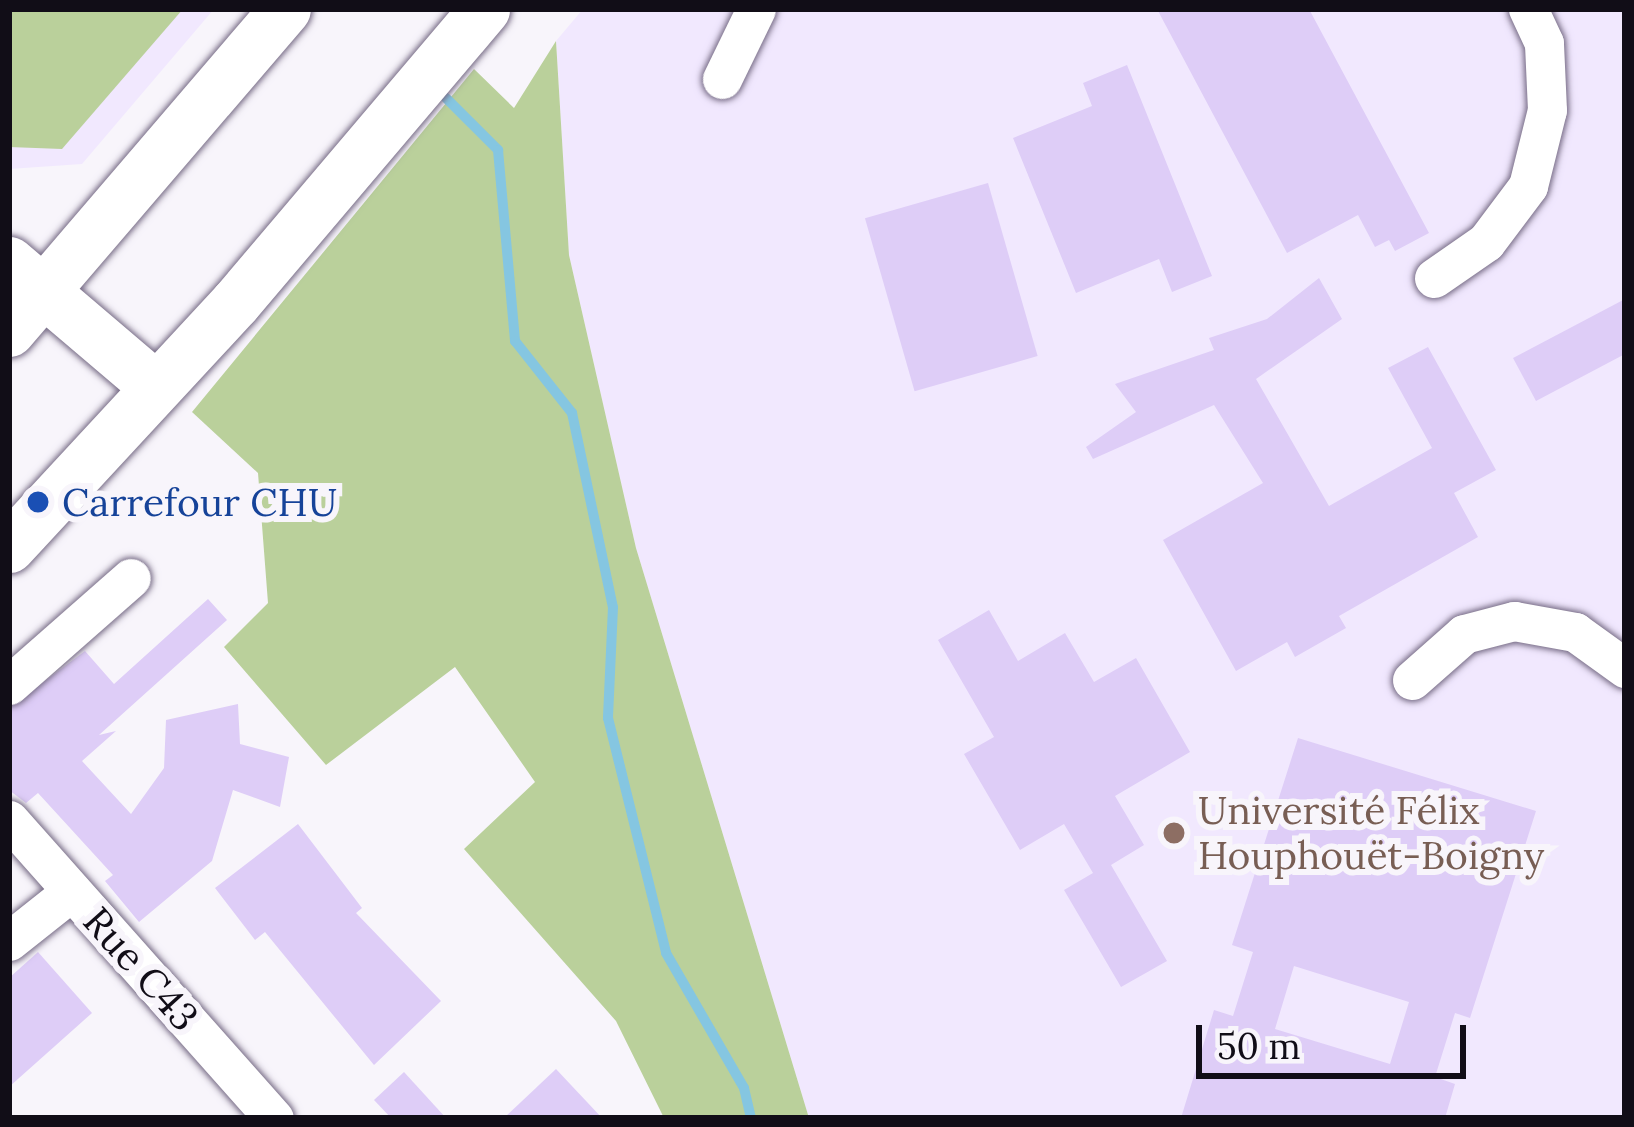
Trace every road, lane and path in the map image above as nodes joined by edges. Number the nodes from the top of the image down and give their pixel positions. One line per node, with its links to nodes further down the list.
1 (285, 9): 6 (main road)
2 (484, 9): 9 (main road)
3 (756, 9): 5 (street)
4 (1528, 9): 7 (street)
5 (722, 79)
6 (26, 277): 8 (main road); 9 (main road)
7 (1434, 278)
8 (9, 331)
9 (156, 387): 10 (main road)
10 (9, 547)
11 (131, 578): 14 (street)
12 (1625, 668): 13 (street)
13 (1412, 680)
14 (9, 685)
15 (9, 820): 16 (street, Rue C43)
16 (73, 891): 17 (street); 18 (street, Rue C43)
17 (9, 941)
18 (274, 1118)

